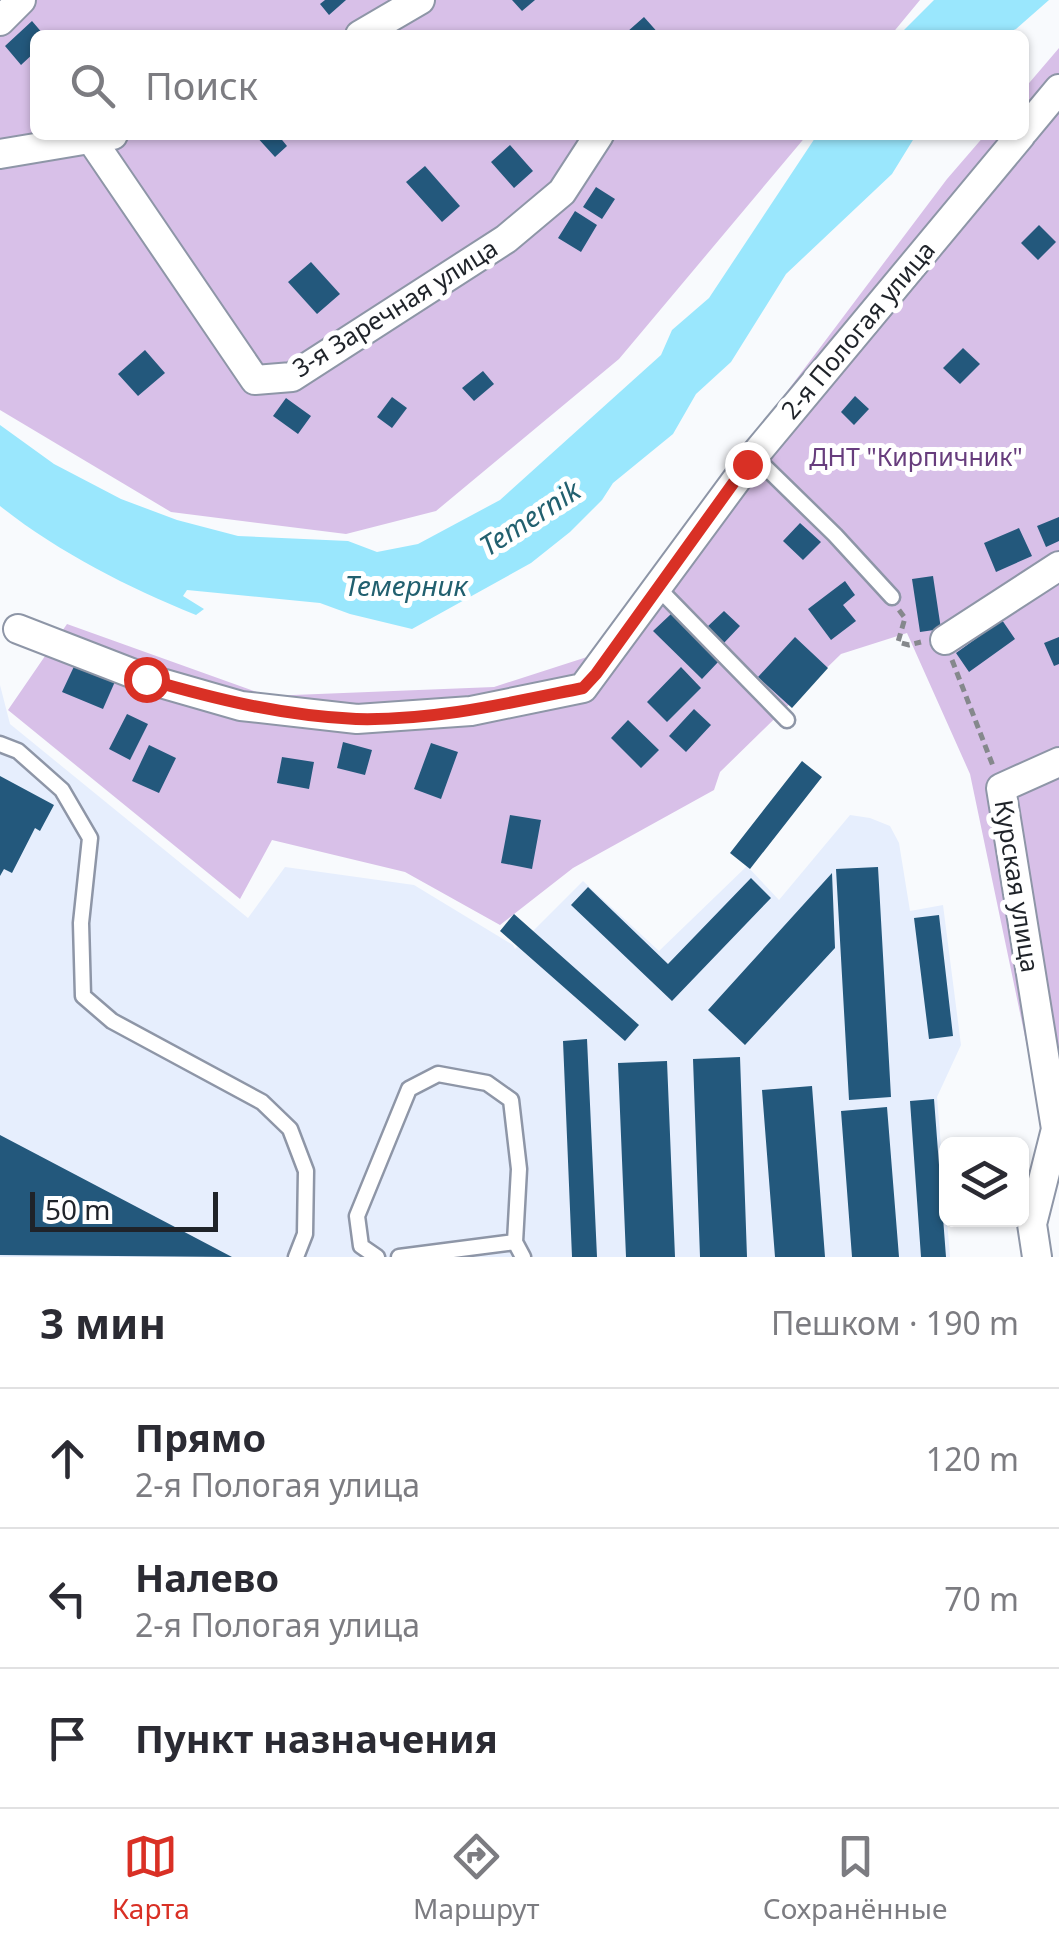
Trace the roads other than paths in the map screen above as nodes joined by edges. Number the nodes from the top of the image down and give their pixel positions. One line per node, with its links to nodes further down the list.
1 (21, 0): 3 (street)
2 (420, 0): 4 (street)
3 (0, 21)
4 (369, 30)
5 (1059, 89): 6 (street, 2-я Пологая улица)
6 (1029, 125)
7 (84, 140): 11 (street)
8 (104, 140): 9 (street, 3-я Заречная улица)
9 (596, 140)
10 (1016, 140): 12 (street, 2-я Пологая улица)
11 (0, 154)
12 (754, 456): 14 (street, 2-я Пологая улица); 15 (lane)
13 (1059, 566): 17 (street)
14 (658, 588): 16 (street, 2-я Пологая улица); 18 (lane)
15 (892, 597)
16 (18, 629)
17 (945, 640)
18 (788, 720)
19 (0, 744): 24 (lane)
20 (1059, 762): 21 (street, Курская улица)
21 (1058, 1128): 28 (street, Курская улица)
22 (515, 1242): 23 (lane); 26 (lane); 27 (lane)
23 (360, 1252): 25 (lane)
24 (296, 1257)
25 (377, 1257)
26 (399, 1257)
27 (523, 1257)
28 (1037, 1257)

